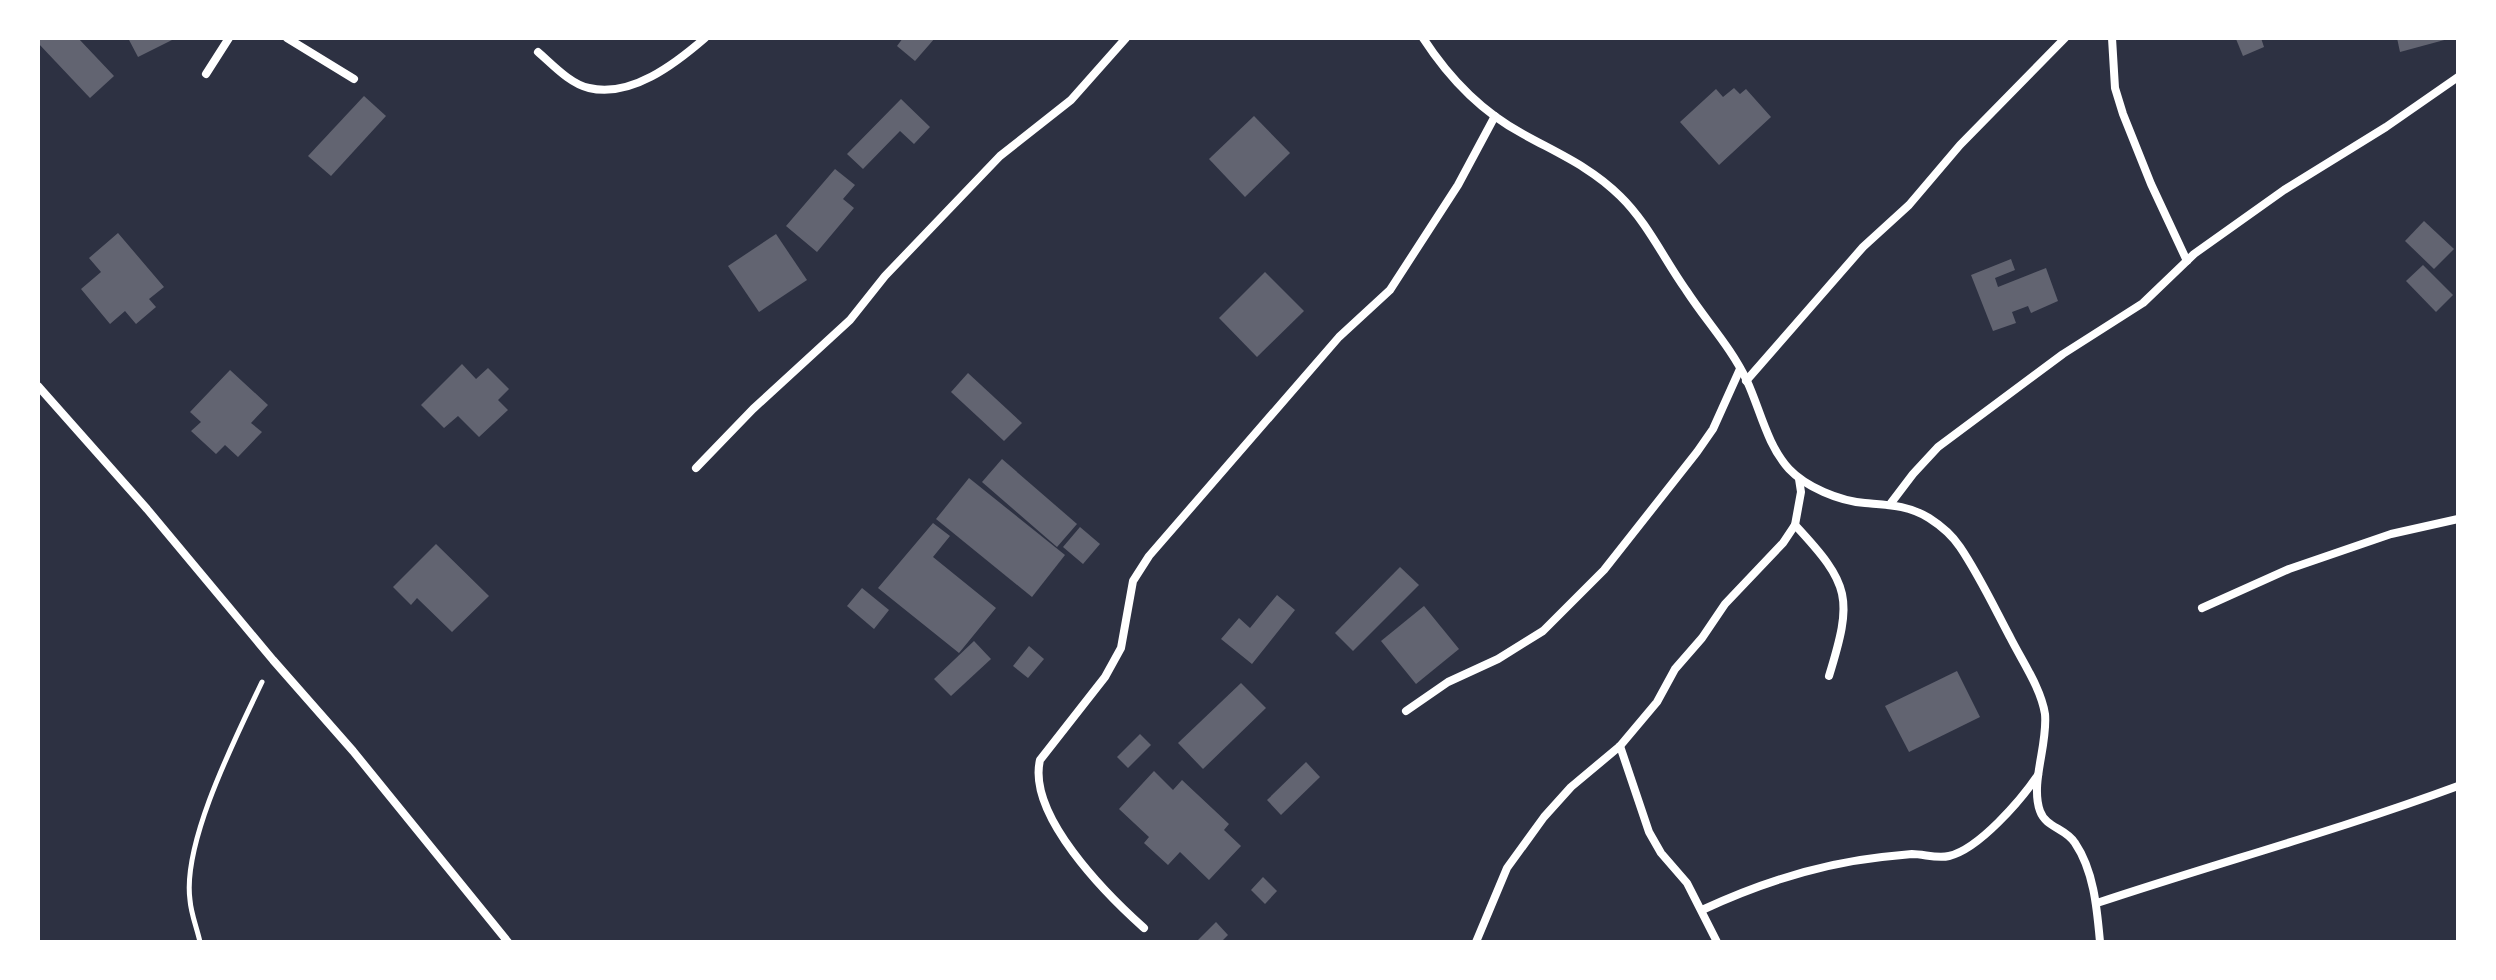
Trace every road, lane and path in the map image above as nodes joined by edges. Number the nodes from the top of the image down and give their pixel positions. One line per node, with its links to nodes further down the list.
1 (229, 38): 9 (street)
2 (287, 38): 11 (street)
3 (705, 38): 8 (street)
4 (1126, 38): 17 (street)
5 (1423, 38): 12 (street)
6 (2065, 38): 15 (street)
7 (2112, 38): 13 (street)
8 (538, 52)
9 (206, 74)
10 (2458, 77): 13 (street)
11 (354, 79)
12 (1495, 116): 14 (street); 31 (street)
13 (2187, 261): 19 (street)
14 (1740, 369): 15 (street); 25 (street)
15 (1746, 381): 18 (street)
16 (38, 386): 23 (street)
17 (696, 468)
18 (1799, 479): 19 (street); 21 (street)
19 (1891, 503): 27 (street)
20 (2458, 519): 22 (street)
21 (1795, 525): 24 (street); 26 (street)
22 (2202, 608)
23 (273, 660): 32 (path); 33 (street)
24 (1829, 676)
25 (1406, 711)
26 (1620, 746): 30 (street); 34 (street)
27 (2039, 775): 29 (street); 30 (street)
28 (2458, 786): 29 (street)
29 (2097, 903): 36 (street)
30 (1702, 910): 35 (street)
31 (1144, 928)
32 (200, 942)
33 (508, 942)
34 (1476, 942)
35 (1717, 942)
36 (2100, 942)

